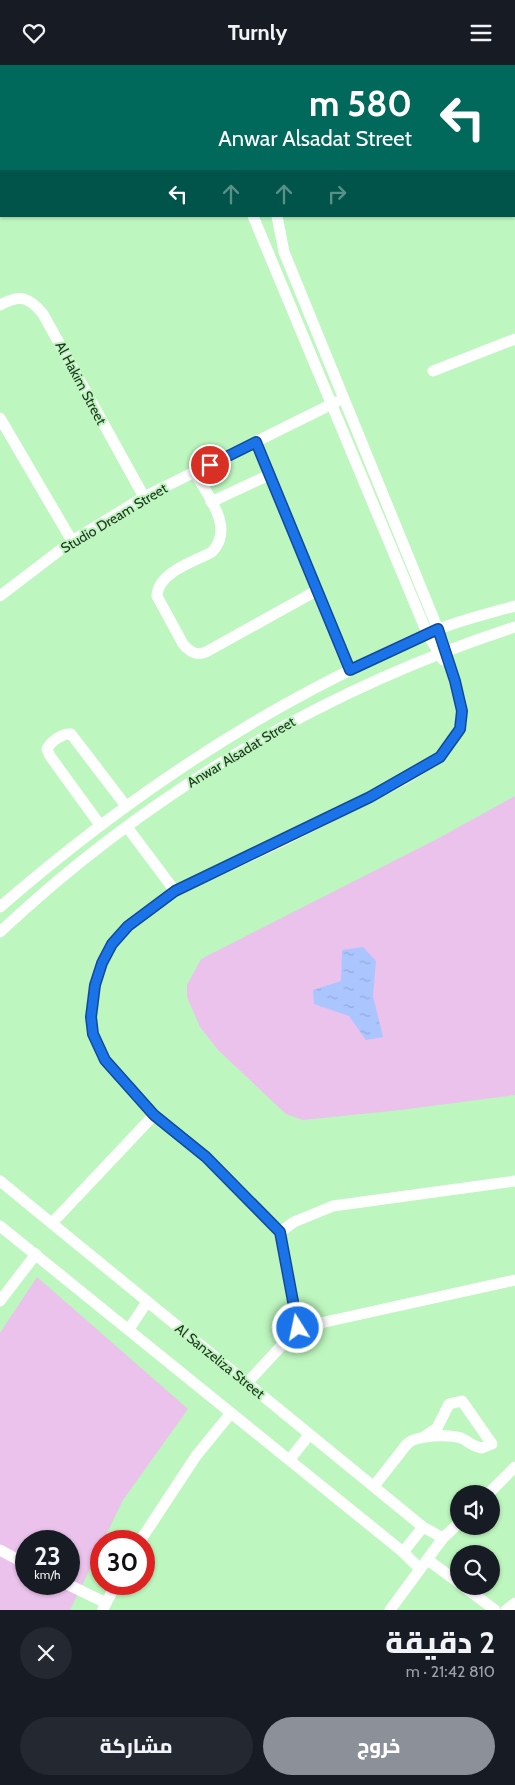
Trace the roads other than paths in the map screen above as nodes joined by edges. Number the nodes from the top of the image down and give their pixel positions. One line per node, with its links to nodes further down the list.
1 (252, 217): 7 (street)
2 (277, 217): 6 (street)
3 (0, 305): 12 (street, Al Hakim Street)
4 (515, 339): 5 (street)
5 (433, 371)
6 (342, 399): 7 (street, Studio Dream Street); 19 (street)
7 (331, 404): 9 (street, Studio Dream Street); 19 (street)
8 (2, 426): 14 (street)
9 (256, 442): 10 (street, Studio Dream Street); 11 (street)
10 (195, 473): 12 (street, Studio Dream Street); 13 (street)
11 (269, 475): 13 (street); 15 (street)
12 (144, 497): 14 (street, Studio Dream Street)
13 (211, 502): 15 (street)
14 (72, 541): 16 (street, Studio Dream Street)
15 (316, 591): 21 (street)
16 (0, 596)
17 (515, 606): 19 (street, Anwar Alsadat Street)
18 (515, 627): 20 (street, Anwar Alsadat Street)
19 (433, 631): 20 (street); 21 (street, Anwar Alsadat Street)
20 (442, 652): 24 (street, Anwar Alsadat Street); 25 (street)
21 (350, 670): 22 (street, Anwar Alsadat Street)
22 (126, 806): 23 (street, Anwar Alsadat Street); 23 (street)
23 (100, 825): 26 (street, Anwar Alsadat Street)
24 (127, 827): 25 (street); 27 (street, Anwar Alsadat Street)
25 (175, 891): 28 (street)
26 (0, 907)
27 (0, 932)
28 (154, 1115): 31 (street); 33 (street)
29 (0, 1181): 31 (street, Al Sanzeliza Street)
30 (515, 1181): 33 (street)
31 (52, 1223): 37 (street, Al Sanzeliza Street)
32 (0, 1226): 34 (street)
33 (280, 1232): 38 (street)
34 (36, 1254): 36 (street); 39 (street)
35 (515, 1280): 38 (street)
36 (0, 1301)
37 (147, 1302): 39 (street); 40 (street, Al Sanzeliza Street)
38 (298, 1328): 40 (street)
39 (128, 1329): 41 (street)
40 (247, 1383): 42 (street, Al Sanzeliza Street)
41 (231, 1413): 44 (street); 49 (street)
42 (309, 1435): 44 (street); 47 (street, Al Sanzeliza Street)
43 (425, 1436): 43 (street); 47 (street)
44 (290, 1459): 53 (street)
45 (515, 1467): 46 (street)
46 (497, 1485)
47 (374, 1486): 48 (street, Al Sanzeliza Street)
48 (423, 1527): 51 (street, Al Sanzeliza Street); 53 (street)
49 (147, 1530)
50 (450, 1531): 51 (street)
51 (443, 1538): 55 (street)
52 (0, 1551): 54 (street)
53 (403, 1552): 56 (street)
54 (15, 1558)
55 (428, 1560): 56 (street); 57 (street)
56 (420, 1569): 63 (street)
57 (450, 1576)
58 (80, 1592): 62 (street)
59 (110, 1595): 62 (street)
60 (475, 1595): 64 (street)
61 (515, 1603): 65 (street)
62 (104, 1607)
63 (390, 1610)
64 (495, 1610)
65 (506, 1610)

